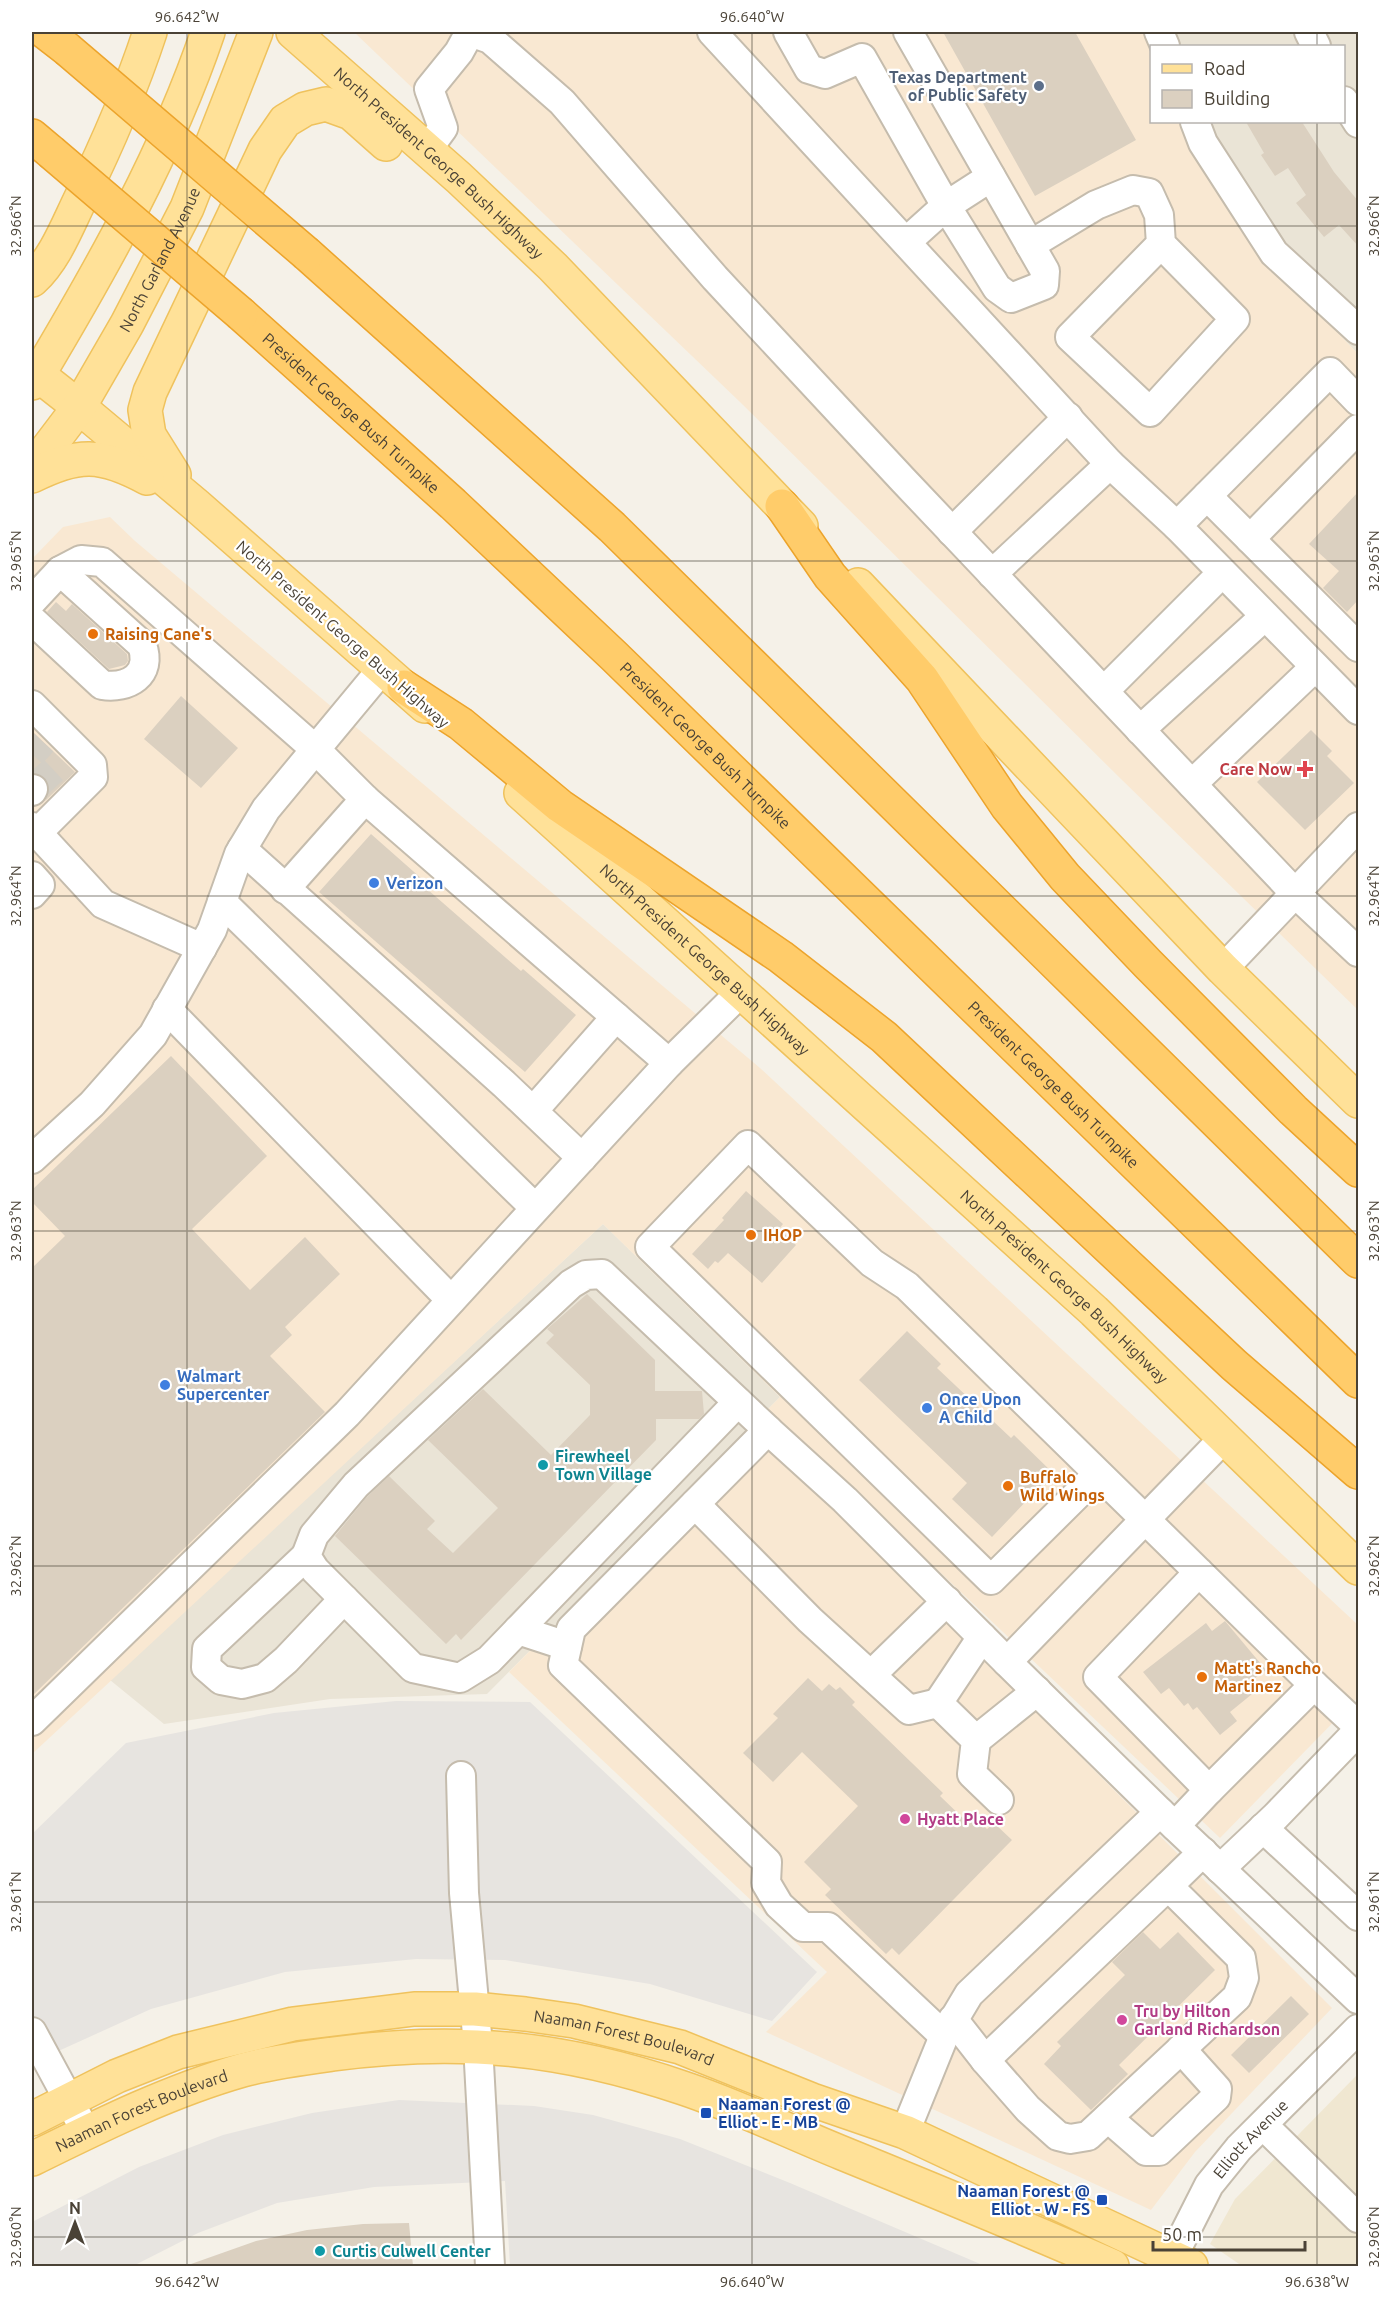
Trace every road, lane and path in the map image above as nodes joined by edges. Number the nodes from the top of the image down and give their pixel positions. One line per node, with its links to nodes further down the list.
1 (150, 32): 21 (main road)
2 (208, 32): 23 (main road)
3 (256, 32): 25 (main road, North Garland Avenue)
4 (293, 32): 14 (main road, North President George Bush Highway)
5 (470, 32): 14 (street); 35 (street)
6 (712, 32): 17 (street)
7 (788, 32): 16 (street)
8 (908, 32): 15 (street)
9 (56, 40): 74 (highway, bridge)
10 (1345, 102): 12 (street)
11 (1195, 123): 22 (street)
12 (1359, 123)
13 (41, 144): 76 (highway, President George Bush Turnpike, bridge)
14 (427, 150): 20 (main road, North President George Bush Highway)
15 (991, 177): 16 (street); 19 (street)
16 (945, 206): 17 (street); 19 (street)
17 (906, 242): 26 (street)
18 (1161, 244): 18 (street); 19 (street)
19 (1030, 245)
20 (553, 267): 32 (main road); 33 (main road, North President George Bush Highway)
21 (32, 280)
22 (1354, 318)
23 (34, 376): 25 (main road, North President George Bush Highway)
24 (1359, 401): 31 (street)
25 (79, 407): 29 (main road, North Garland Avenue); 32 (main road, North President George Bush Highway)
26 (1068, 417): 28 (street); 35 (street)
27 (1359, 429): 36 (street)
28 (1110, 464): 34 (street); 39 (street)
29 (32, 469)
30 (32, 476): 32 (main road)
31 (1207, 496): 34 (street); 36 (street)
32 (196, 505): 45 (main road, North President George Bush Highway)
33 (783, 506): 63 (main road, North President George Bush Highway); 72 (highway)
34 (1177, 526): 38 (street)
35 (952, 532): 39 (street)
36 (1250, 540): 43 (street)
37 (60, 571): 40 (street); 42 (street); 50 (street)
38 (1222, 573): 41 (street); 46 (street)
39 (992, 574): 46 (street)
40 (32, 601)
41 (1265, 616): 44 (street); 49 (street)
42 (32, 620)
43 (1359, 647)
44 (1315, 666): 48 (street); 51 (street)
45 (393, 677): 50 (street); 64 (main road, North President George Bush Highway); 80 (highway)
46 (1104, 691): 49 (street)
47 (32, 705): 54 (street)
48 (1359, 710)
49 (1140, 729): 51 (street)
50 (315, 749): 52 (street); 55 (street)
51 (1192, 784): 58 (street)
52 (365, 799): 57 (street); 66 (street)
53 (1359, 827): 58 (street)
54 (34, 830): 61 (street)
55 (242, 849): 57 (street); 60 (street)
56 (32, 876): 59 (street)
57 (285, 889): 69 (street)
58 (1295, 893): 62 (street); 63 (street)
59 (32, 894)
60 (222, 902): 61 (street); 73 (street)
61 (202, 948): 65 (street)
62 (1359, 952)
63 (1223, 969): 68 (main road, North President George Bush Highway)
64 (742, 991): 67 (street); 79 (main road, North President George Bush Highway)
65 (167, 1009): 70 (street); 75 (street)
66 (616, 1017): 67 (street); 69 (street)
67 (669, 1063): 71 (street)
68 (1359, 1101)
69 (533, 1111): 71 (street)
70 (36, 1146)
71 (582, 1158): 73 (street)
72 (1359, 1170)
73 (535, 1209): 75 (street)
74 (1359, 1261)
75 (451, 1300): 97 (street)
76 (1359, 1381)
77 (738, 1402): 78 (street); 84 (street); 89 (street)
78 (768, 1430): 82 (street); 88 (street)
79 (1224, 1438): 83 (street); 85 (main road, North President George Bush Highway)
80 (1359, 1472)
81 (1098, 1474): 81 (street); 83 (street)
82 (695, 1504): 91 (street); 93 (street)
83 (1144, 1520): 86 (street); 92 (street)
84 (306, 1556): 87 (street); 87 (street)
85 (1359, 1568)
86 (1199, 1572): 94 (street); 102 (street)
87 (344, 1599): 89 (street)
88 (947, 1601): 90 (street); 93 (street)
89 (518, 1630): 91 (street)
90 (982, 1637): 92 (street); 96 (street)
91 (567, 1646): 112 (street)
92 (1007, 1662): 95 (street)
93 (871, 1675): 96 (street)
94 (1314, 1685): 98 (street); 102 (street)
95 (1037, 1692): 100 (street); 104 (street)
96 (938, 1702): 100 (street)
97 (32, 1721)
98 (1359, 1726)
99 (1359, 1731): 105 (street)
100 (976, 1740): 103 (street)
101 (461, 1776): 111 (street)
102 (1209, 1790): 104 (street)
103 (999, 1800)
104 (1167, 1819): 106 (street); 112 (street)
105 (1270, 1822): 106 (street); 108 (street); 109 (street)
106 (1212, 1861): 107 (street); 110 (street)
107 (1168, 1886): 116 (street); 117 (street)
108 (1359, 1893)
109 (1359, 1916)
110 (1359, 1999)
111 (475, 2009): 115 (street); 118 (main road, Naaman Forest Boulevard); 123 (main road, Naaman Forest Boulevard)
112 (948, 2027): 117 (street); 123 (street)
113 (1359, 2029): 121 (street, Elliott Avenue)
114 (32, 2032): 118 (street)
115 (478, 2045): 122 (main road, Naaman Forest Boulevard); 124 (main road, Naaman Forest Boulevard); 128 (street)
116 (1181, 2049): 119 (street); 119 (street)
117 (985, 2060): 119 (street)
118 (70, 2100): 120 (main road, Naaman Forest Boulevard); 122 (street)
119 (1108, 2118)
120 (32, 2119)
121 (1263, 2124): 126 (street); 127 (street, Elliott Avenue)
122 (86, 2132): 125 (main road, Naaman Forest Boulevard)
123 (904, 2132): 124 (main road); 127 (main road, Naaman Forest Boulevard)
124 (835, 2150): 129 (main road, Naaman Forest Boulevard)
125 (32, 2159)
126 (1359, 2218)
127 (1177, 2263)
128 (490, 2266)
129 (1112, 2266)

